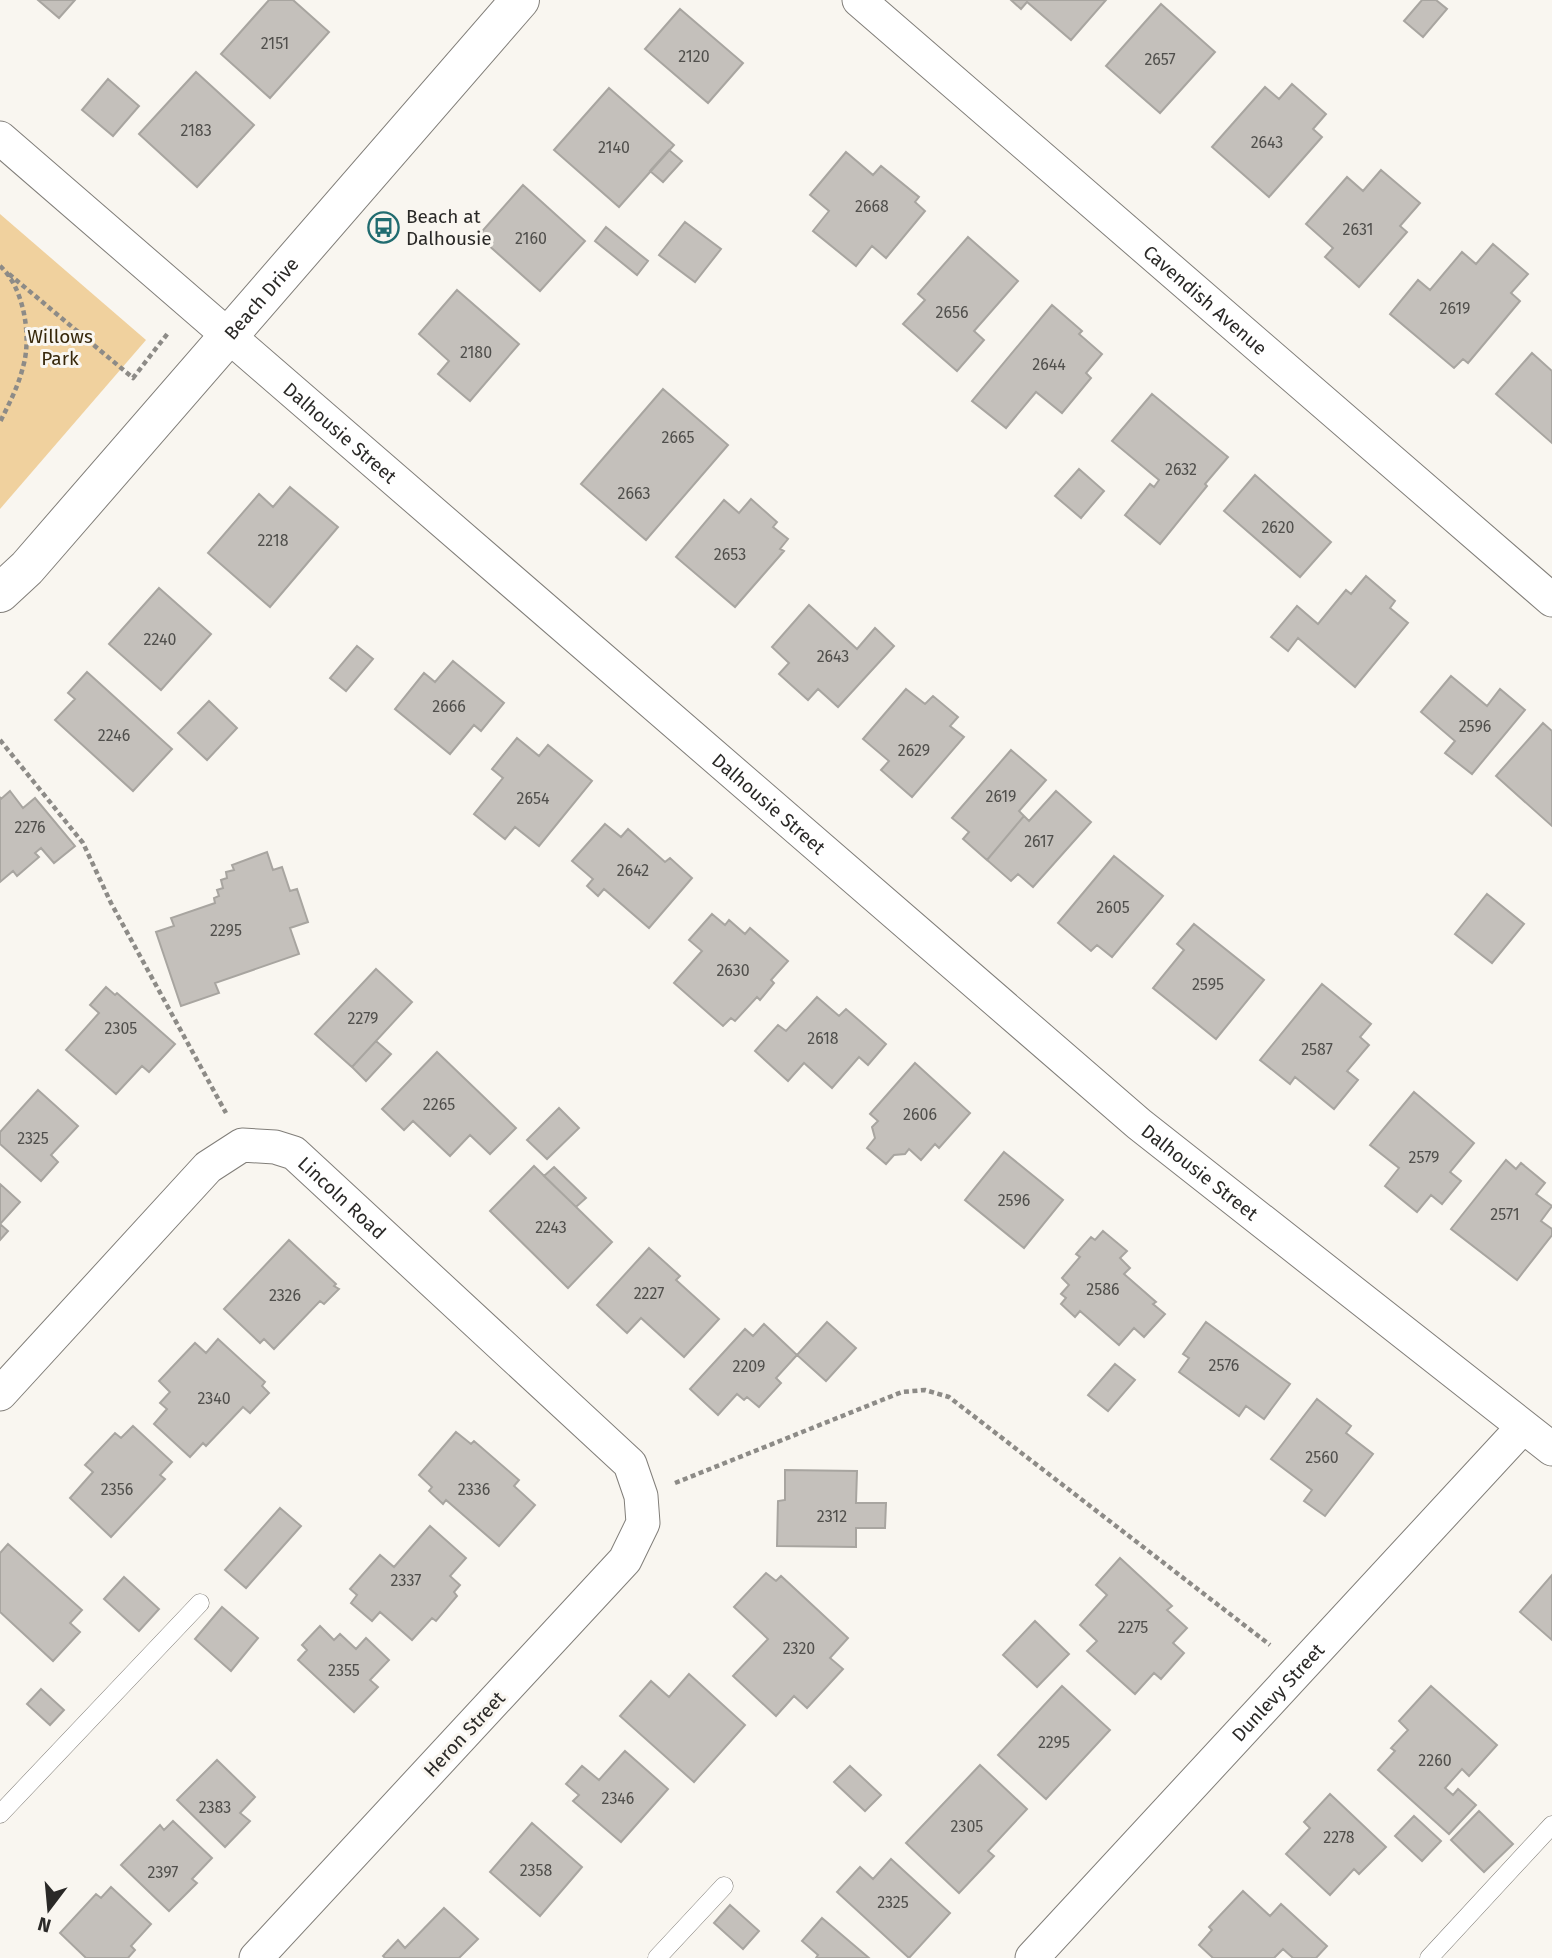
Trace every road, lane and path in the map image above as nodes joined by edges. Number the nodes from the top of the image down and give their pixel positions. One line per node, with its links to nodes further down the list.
1 (520, 0): 7 (main road, Beach Drive)
2 (859, 0): 10 (street, Cavendish Avenue)
3 (0, 138): 7 (street, Dalhousie Street)
4 (0, 266): 5 (path)
5 (9, 274): 6 (path); 8 (path)
6 (169, 333)
7 (227, 336): 9 (main road, Beach Drive); 14 (street, Dalhousie Street)
8 (0, 422)
9 (0, 593)
10 (1552, 600)
11 (0, 740): 12 (path)
12 (242, 1145): 13 (street); 16 (street, Lincoln Road)
13 (0, 1394)
14 (1522, 1427): 15 (street, Dalhousie Street); 18 (street, Dunlevy Street)
15 (1552, 1449)
16 (641, 1496): 18 (path); 22 (street, Heron Street)
17 (200, 1603): 19 (lane)
18 (1299, 1668): 24 (street, Dunlevy Street)
19 (0, 1814)
20 (1552, 1825): 25 (lane)
21 (724, 1886): 23 (lane)
22 (256, 1958)
23 (657, 1958)
24 (1032, 1958)
25 (1429, 1958)

